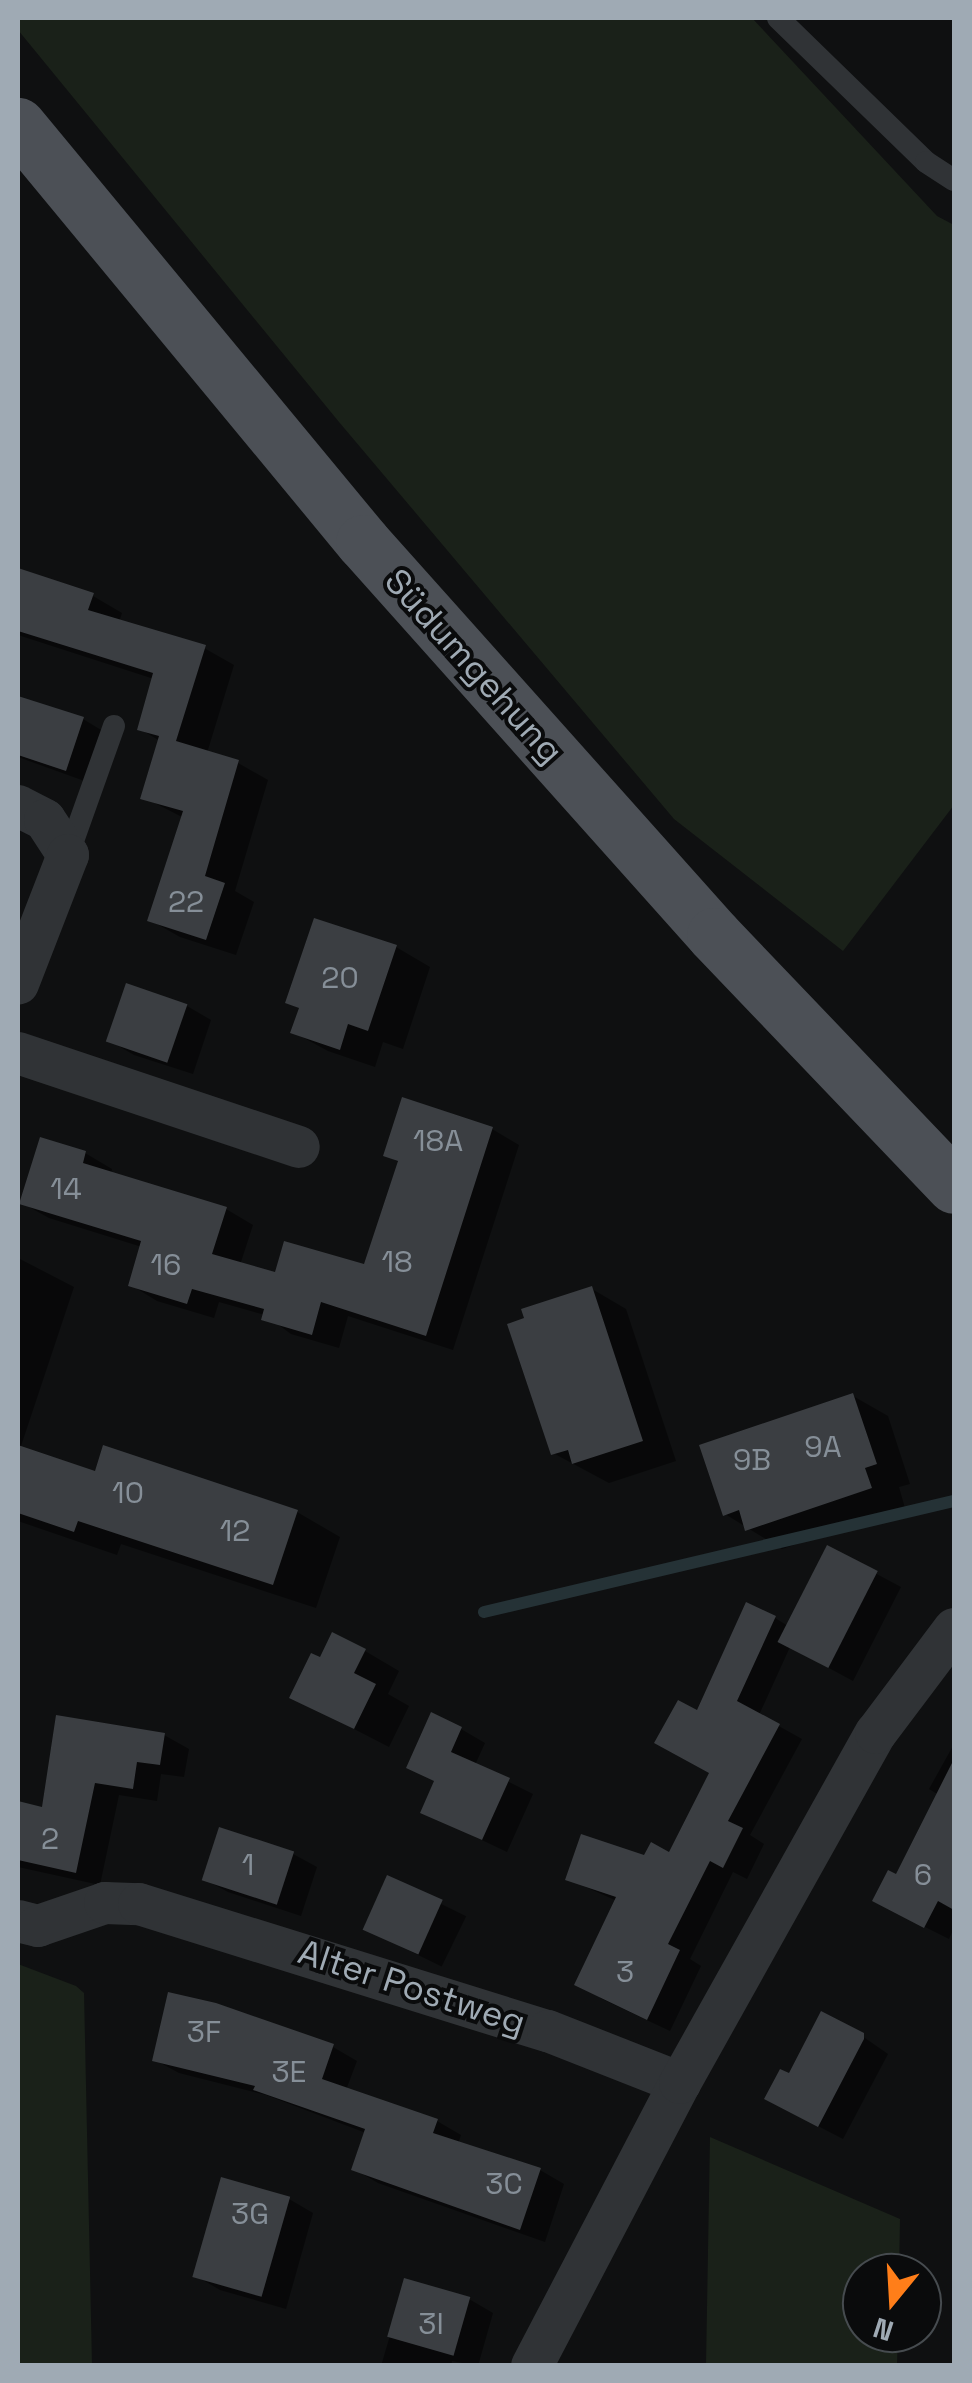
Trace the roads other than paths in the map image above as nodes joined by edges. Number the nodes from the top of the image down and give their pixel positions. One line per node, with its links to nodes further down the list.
1 (778, 18): 3 (lane)
2 (18, 125): 10 (main road, Südumgehung)
3 (954, 180)
4 (114, 726): 6 (lane)
5 (18, 806): 6 (street)
6 (68, 855): 7 (street)
7 (18, 984)
8 (18, 1053): 9 (street)
9 (300, 1147)
10 (954, 1186)
11 (954, 1629): 13 (street)
12 (18, 1921): 13 (street, Alter Postweg)
13 (680, 2083): 14 (street)
14 (532, 2366)

